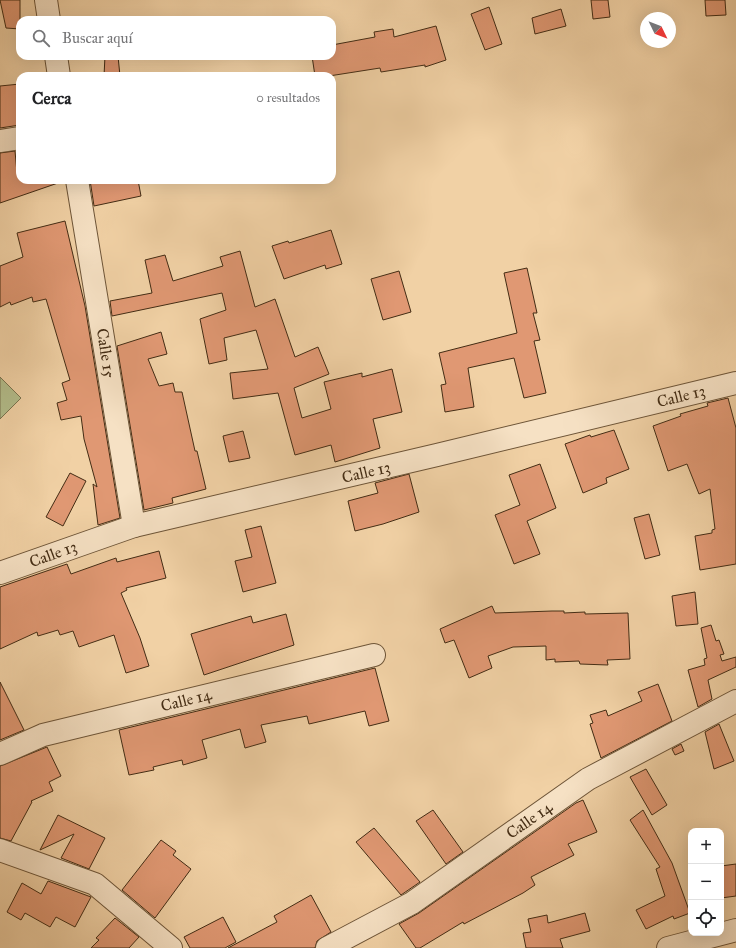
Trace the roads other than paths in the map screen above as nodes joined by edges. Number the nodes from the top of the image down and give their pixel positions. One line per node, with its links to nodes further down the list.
1 (46, 0): 2 (street)
2 (48, 16)
3 (57, 60): 4 (street)
4 (58, 72)
5 (16, 139): 6 (street)
6 (0, 141)
7 (78, 184): 9 (street, Calle 15)
8 (736, 383): 9 (street, Calle 13)
9 (134, 526): 10 (street, Calle 13)
10 (0, 573)
11 (374, 655): 13 (street, Calle 14)
12 (736, 700): 17 (street, Calle 14)
13 (0, 754)
14 (0, 850): 16 (street)
15 (736, 930): 18 (street)
16 (171, 948)
17 (327, 948)
18 (668, 948)

